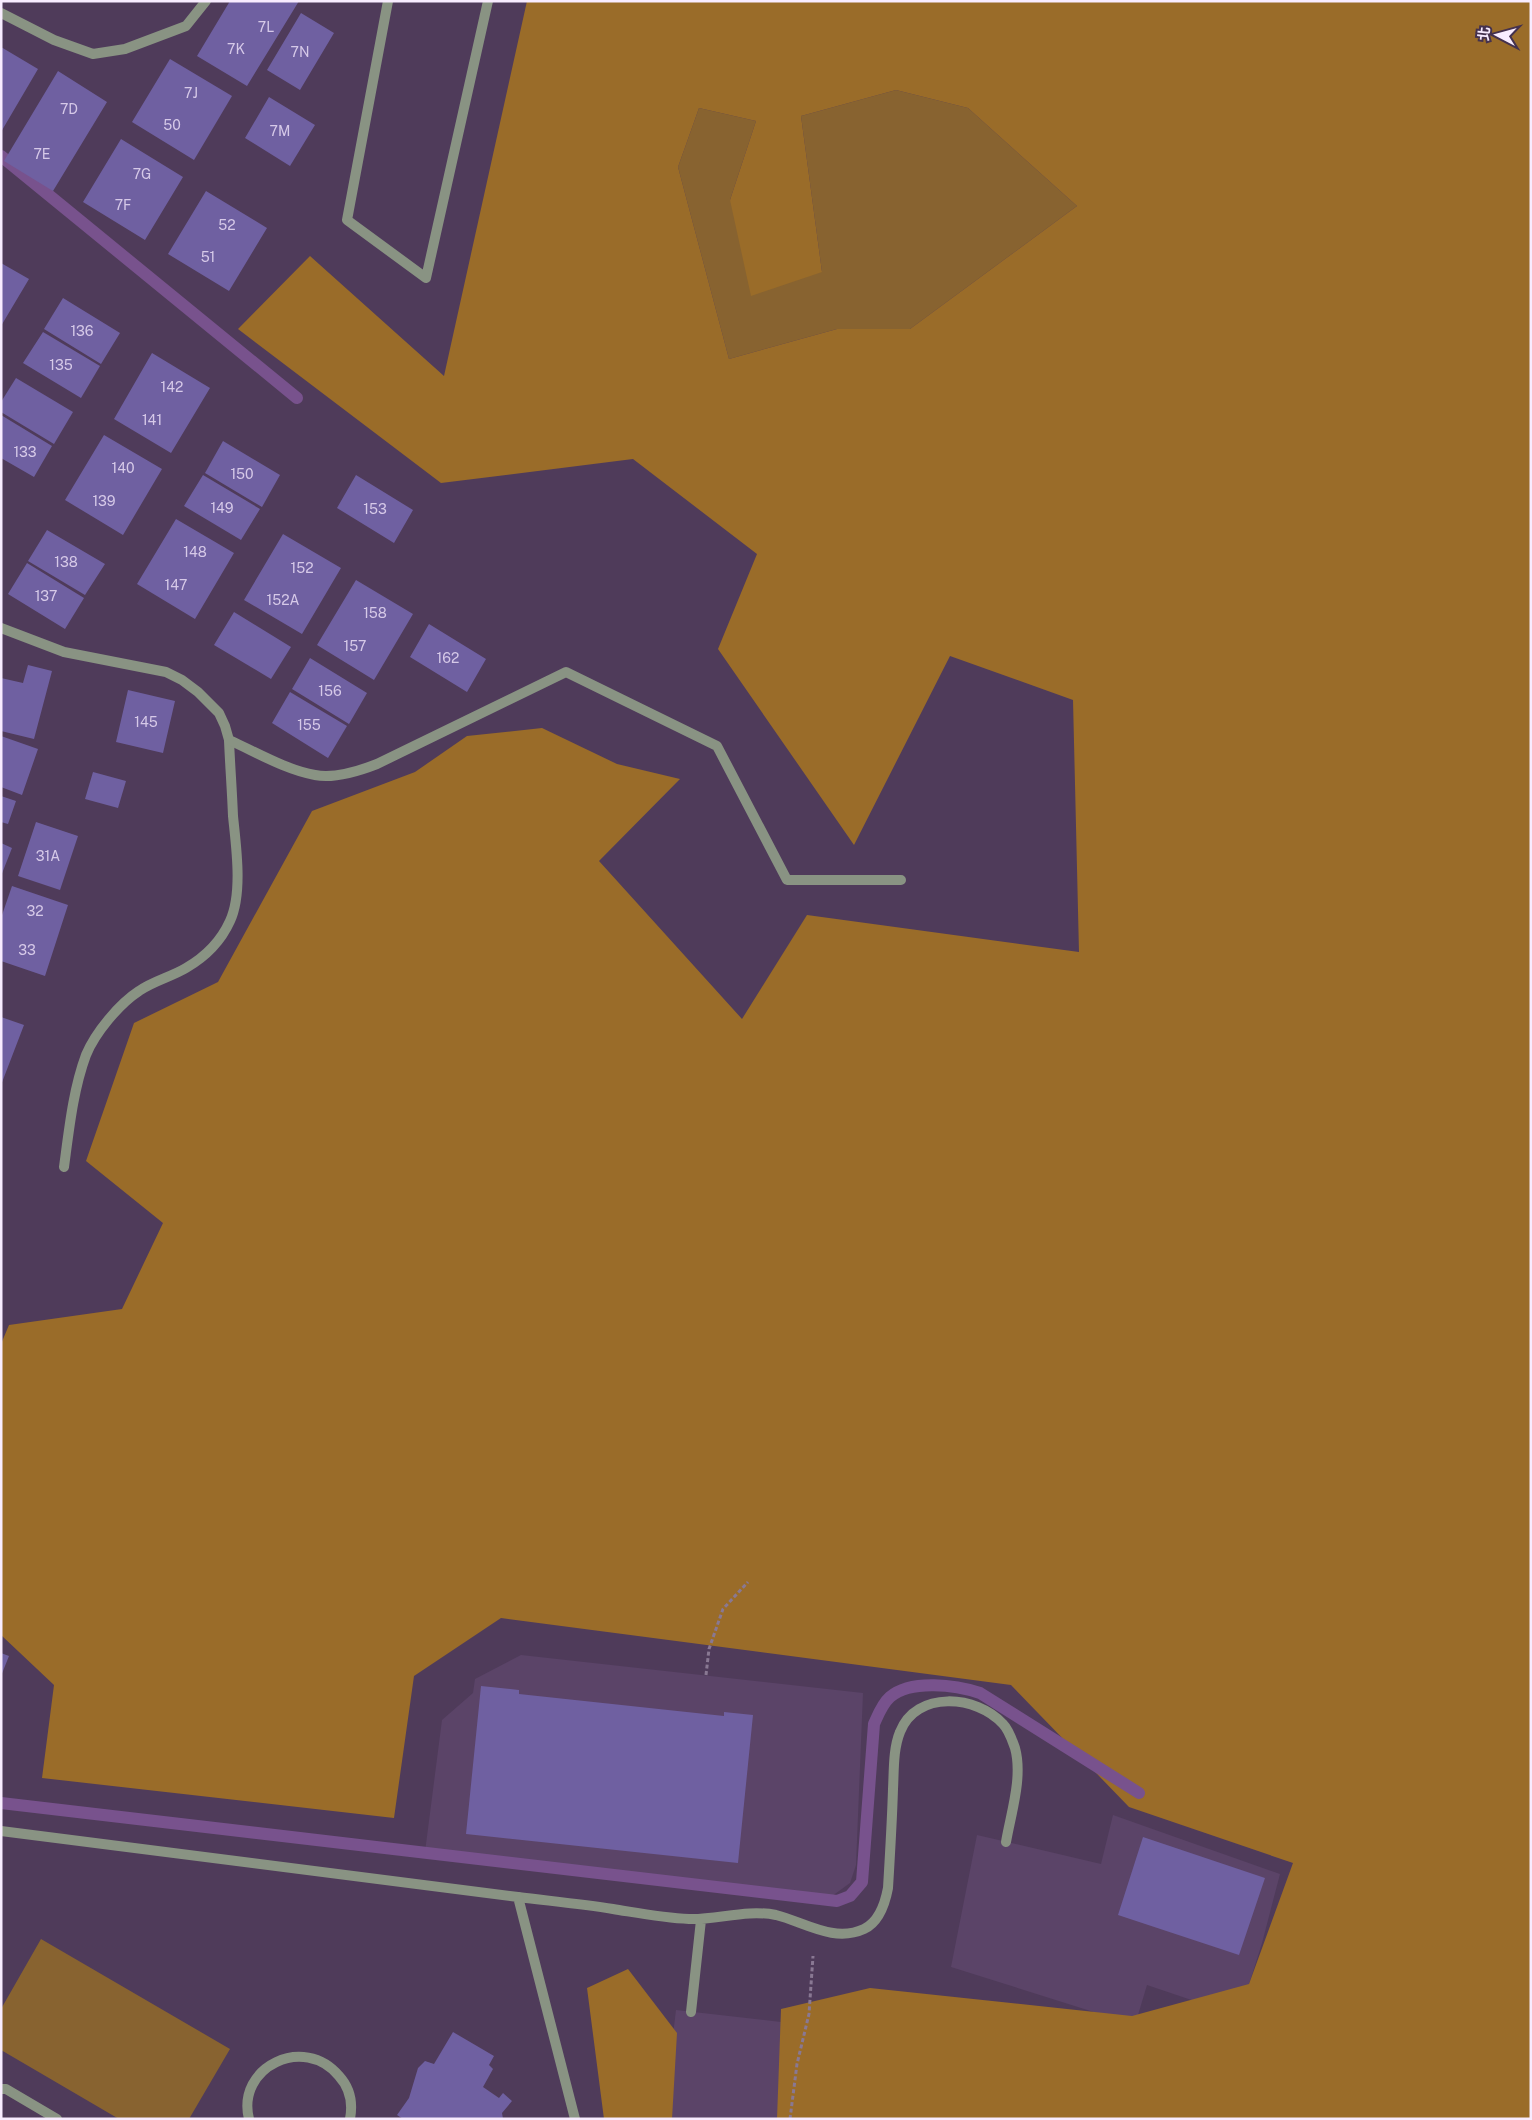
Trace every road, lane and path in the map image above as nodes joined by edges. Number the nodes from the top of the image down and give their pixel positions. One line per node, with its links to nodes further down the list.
1 (206, 1): 4 (street)
2 (388, 1): 3 (street)
3 (488, 1)
4 (1, 13)
5 (1, 628): 6 (street)
6 (229, 740): 7 (street); 8 (street)
7 (901, 880)
8 (64, 1167)
9 (748, 1582): 10 (path)
10 (706, 1676)
11 (1, 1831): 13 (street)
12 (1006, 1842): 15 (street)
13 (518, 1897): 14 (street); 21 (street)
14 (701, 1920): 15 (street); 16 (street)
15 (815, 1929): 22 (path)
16 (691, 2012)
17 (1, 2089): 18 (street)
18 (58, 2119)
19 (249, 2119): 20 (street)
20 (350, 2119)
21 (575, 2119)
22 (790, 2119)

